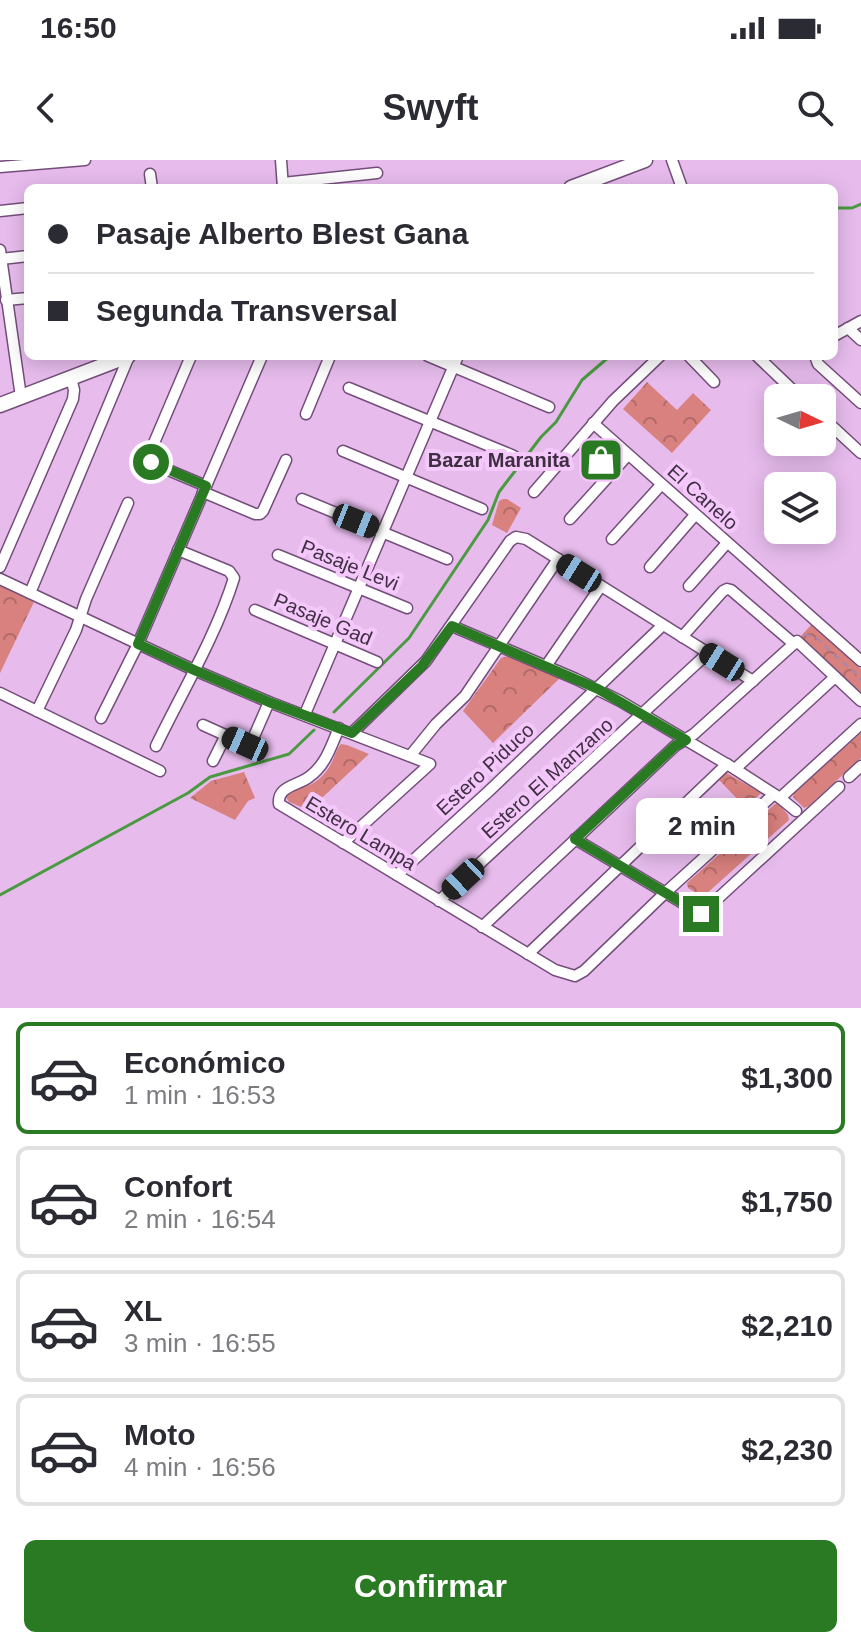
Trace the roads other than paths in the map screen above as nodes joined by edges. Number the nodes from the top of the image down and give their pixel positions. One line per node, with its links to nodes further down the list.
1 (85, 160): 5 (street)
2 (281, 160): 9 (street)
3 (645, 160): 11 (main road)
4 (672, 160): 12 (street)
5 (0, 167)
6 (377, 173): 10 (street)
7 (150, 174): 8 (street)
8 (151, 184)
9 (283, 184)
10 (297, 184)
11 (582, 184)
12 (681, 184)
13 (24, 208): 14 (street)
14 (0, 211)
15 (1, 254): 16 (street); 18 (street)
16 (24, 256)
17 (24, 298): 18 (street)
18 (6, 300): 37 (street)
19 (861, 321): 20 (street)
20 (848, 328): 21 (street); 22 (street)
21 (838, 334)
22 (861, 340)
23 (118, 360): 33 (main road)
24 (126, 360): 72 (street)
25 (189, 360): 52 (street)
26 (260, 360): 52 (street)
27 (328, 360): 41 (street)
28 (656, 360): 43 (street)
29 (693, 360): 34 (street)
30 (761, 360): 35 (street)
31 (816, 360): 38 (street)
32 (456, 361): 40 (street); 42 (street)
33 (71, 378): 37 (main road); 66 (street)
34 (714, 382)
35 (786, 384)
36 (349, 388): 42 (street)
37 (21, 397): 39 (main road)
38 (861, 403)
39 (0, 405)
40 (549, 407)
41 (306, 414)
42 (430, 422): 48 (street); 50 (street)
43 (593, 423): 47 (street, El Canelo); 53 (street)
44 (836, 430): 46 (street)
45 (343, 451): 50 (street)
46 (861, 453)
47 (628, 455): 51 (street, El Canelo); 58 (street)
48 (514, 456)
49 (286, 460): 52 (street)
50 (406, 477): 56 (street); 59 (street)
51 (661, 485): 57 (street, El Canelo); 60 (street)
52 (204, 489): 62 (street)
53 (534, 492)
54 (302, 499): 59 (street)
55 (128, 503): 75 (street)
56 (482, 509)
57 (695, 515): 61 (street, El Canelo); 67 (street)
58 (570, 519)
59 (383, 532): 64 (street); 71 (street)
60 (612, 539)
61 (727, 543): 70 (street); 84 (street, El Canelo)
62 (178, 550): 80 (street); 87 (street)
63 (278, 555): 71 (street, Pasaje Levi)
64 (447, 559)
65 (558, 559): 69 (street); 77 (street); 82 (street)
66 (0, 567)
67 (650, 567)
68 (0, 579): 72 (street)
69 (601, 586): 76 (street); 86 (street)
70 (689, 586)
71 (359, 588): 73 (street, Pasaje Levi); 81 (street)
72 (30, 593): 75 (street)
73 (407, 608)
74 (255, 610): 81 (street, Pasaje Gad)
75 (80, 617): 80 (street); 94 (street)
76 (663, 625): 78 (street); 90 (street, Estero Piduco)
77 (452, 626): 82 (street); 101 (street)
78 (682, 637): 79 (street); 83 (street)
79 (796, 642): 88 (street); 89 (street)
80 (138, 644): 87 (street); 97 (street)
81 (336, 644): 85 (street, Pasaje Gad); 95 (street)
82 (500, 646): 86 (street); 105 (street)
83 (708, 653): 89 (street); 96 (street, Estero El Manzano)
84 (861, 661)
85 (377, 662)
86 (546, 666): 90 (street)
87 (194, 670): 93 (street); 104 (street)
88 (835, 677): 92 (street); 107 (street)
89 (753, 681): 103 (street)
90 (598, 689): 96 (street); 117 (street, Estero Piduco)
91 (0, 693): 94 (street)
92 (861, 701)
93 (269, 702): 95 (street); 102 (street)
94 (37, 711): 109 (street)
95 (305, 714): 100 (street)
96 (643, 714): 103 (street); 119 (street, Estero El Manzano)
97 (101, 718)
98 (861, 724): 112 (street)
99 (203, 725): 102 (street)
100 (339, 728): 101 (street); 115 (street, Estero Lampa)
101 (352, 733): 105 (street)
102 (226, 735): 106 (street)
103 (686, 740): 107 (street); 114 (street)
104 (156, 746)
105 (410, 756): 115 (street)
106 (213, 761)
107 (731, 766): 112 (street); 116 (street)
108 (861, 766): 110 (street)
109 (160, 771)
110 (849, 777)
111 (839, 787): 118 (street)
112 (777, 796): 113 (street); 118 (street)
113 (796, 811)
114 (575, 839): 116 (street); 120 (street)
115 (343, 843): 117 (street, Estero Lampa)
116 (620, 866): 118 (street); 121 (street)
117 (397, 875): 119 (street, Estero Lampa)
118 (665, 893): 121 (street, Estero Lampa)
119 (439, 901): 120 (street, Estero Lampa)
120 (482, 927): 121 (street, Estero Lampa)
121 (528, 954)

